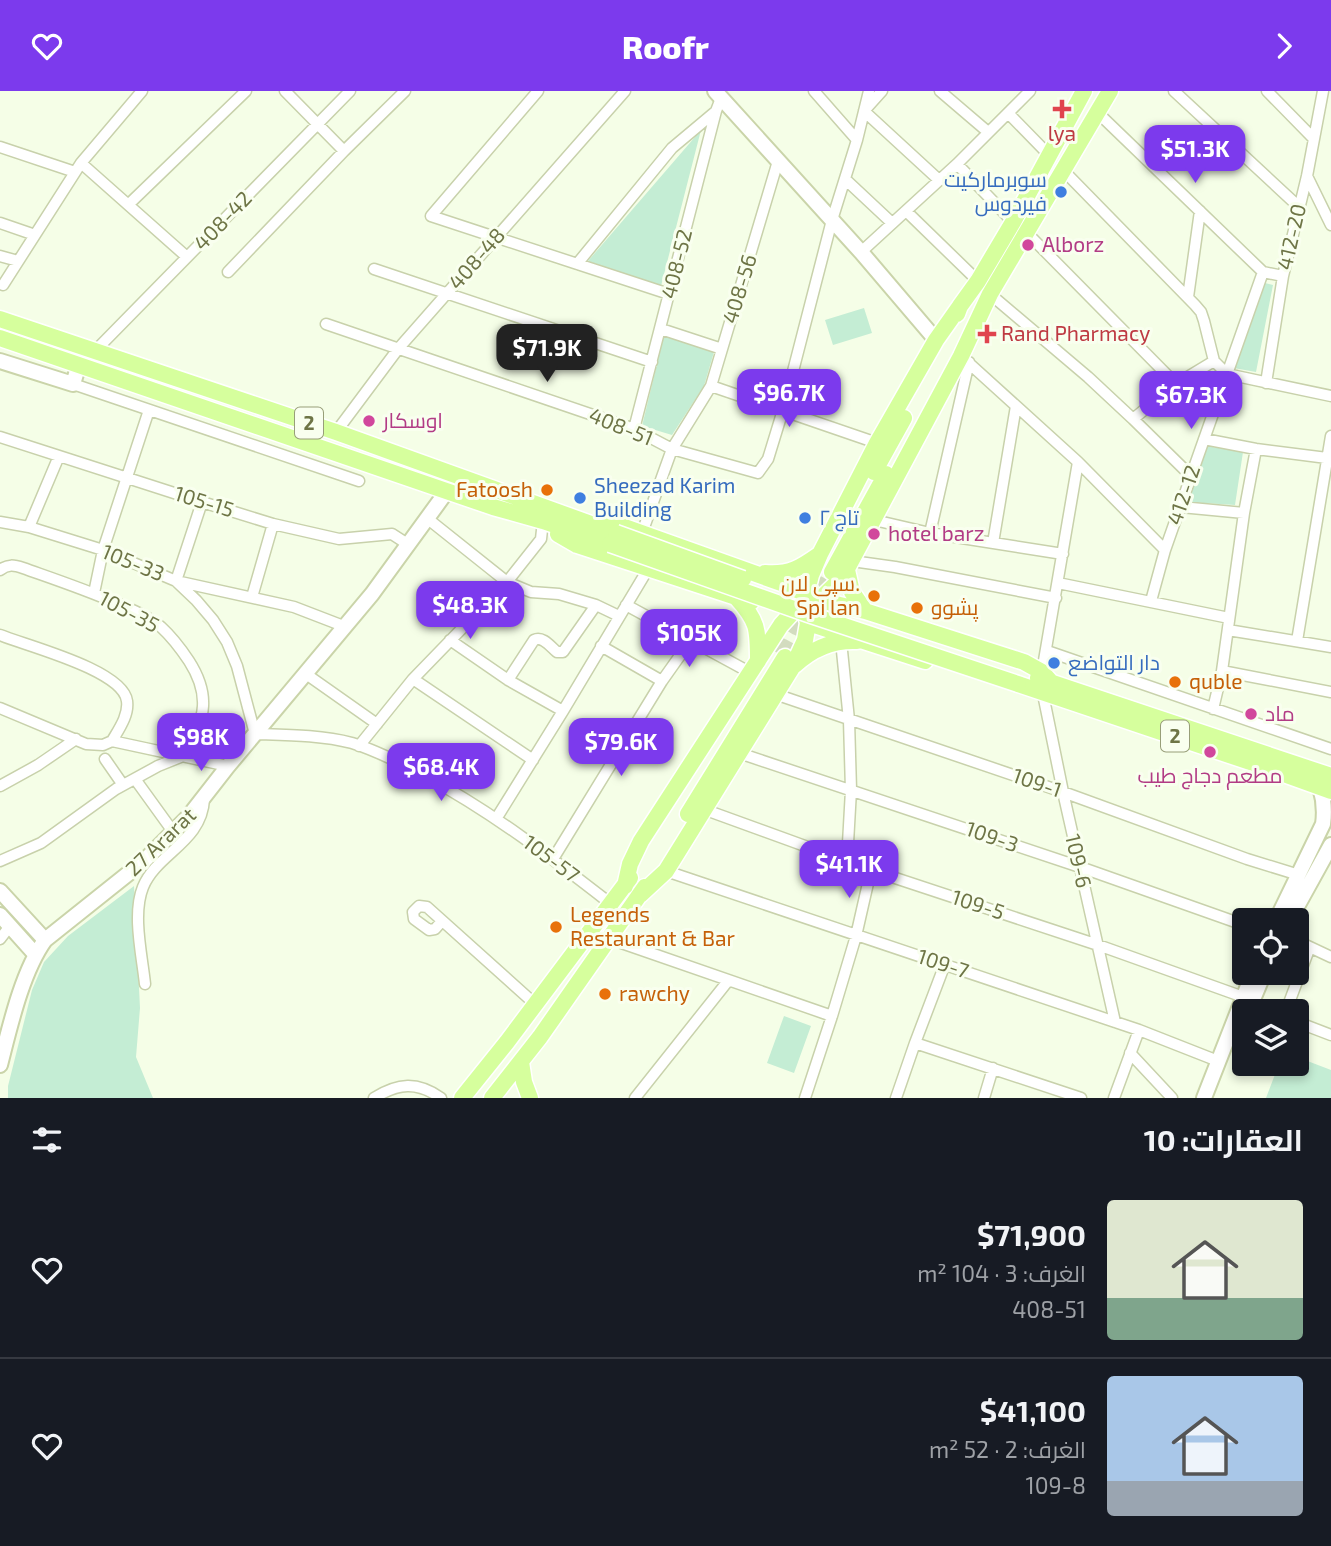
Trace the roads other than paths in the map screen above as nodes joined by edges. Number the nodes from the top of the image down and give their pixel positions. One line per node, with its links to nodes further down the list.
1 (142, 91): 30 (street)
2 (246, 91): 37 (street)
3 (285, 91): 22 (street)
4 (350, 91): 22 (street, 408-42)
5 (405, 91): 27 (street)
6 (538, 91): 49 (street)
7 (625, 91): 49 (street, 408-48)
8 (814, 91): 25 (street)
9 (869, 91): 19 (street)
10 (882, 91): 19 (street)
11 (940, 91): 23 (street)
12 (1030, 91): 21 (street)
13 (1084, 91): 28 (main road)
14 (1110, 91): 20 (main road)
15 (1174, 91): 38 (street)
16 (1267, 91): 24 (street)
17 (1323, 91): 24 (street, 412-20)
18 (717, 100): 29 (street); 54 (street); 62 (street, 408-52)
19 (864, 111): 25 (street); 36 (street)
20 (1097, 112): 32 (main road); 41 (street)
21 (1008, 113): 23 (street); 28 (street)
22 (318, 124): 27 (street); 52 (street, 408-42)
23 (988, 132): 31 (street)
24 (1314, 139): 34 (street, 412-20)
25 (857, 140): 35 (street)
26 (0, 147): 33 (street)
27 (344, 151): 56 (street)
28 (1049, 155): 43 (main road)
29 (778, 161): 42 (street); 73 (street, 408-56)
30 (81, 163): 33 (street); 37 (street)
31 (957, 163): 36 (street); 43 (street)
32 (1063, 170): 47 (main road); 64 (street)
33 (75, 172): 48 (street)
34 (1307, 176): 38 (street, 412-20); 39 (street)
35 (845, 179): 42 (street); 45 (street)
36 (939, 180): 40 (street)
37 (129, 204): 52 (street)
38 (1299, 207): 58 (street, 412-20)
39 (1327, 209): 46 (street)
40 (906, 211): 45 (street); 59 (street)
41 (1200, 211): 57 (street); 64 (street)
42 (831, 220): 50 (street); 88 (street)
43 (1013, 222): 59 (main road)
44 (0, 223): 48 (street)
45 (892, 223): 50 (street)
46 (1331, 225)
47 (1026, 232): 63 (main road); 83 (street)
48 (35, 235): 53 (street)
49 (496, 237): 54 (street); 61 (street, 408-48)
50 (861, 252): 71 (street)
51 (0, 256): 53 (street)
52 (187, 257): 74 (street, 408-42)
53 (18, 261): 60 (street)
54 (577, 264): 62 (street)
55 (374, 269): 61 (street)
56 (228, 272)
57 (1263, 272): 58 (street); 80 (street, 412-12)
58 (1283, 276): 81 (street, 412-20)
59 (978, 281): 65 (main road)
60 (3, 285)
61 (446, 294): 72 (street, 408-48); 78 (street)
62 (669, 294): 69 (street, 408-52)
63 (990, 294): 67 (main road); 89 (street)
64 (1188, 297): 77 (street)
65 (960, 306): 71 (main road); 122 (main road)
66 (0, 319): 74 (main road, 2)
67 (979, 319): 75 (main road); 122 (main road)
68 (326, 324): 72 (street, 408-51)
69 (660, 329): 73 (street); 78 (street, 408-52)
70 (0, 338): 79 (main road, 2)
71 (936, 340): 95 (main road)
72 (398, 349): 90 (street, 408-51); 91 (street, 408-48)
73 (722, 349): 84 (street, 408-56)
74 (95, 351): 91 (main road, 2)
75 (965, 359): 86 (street); 110 (main road); 115 (street)
76 (0, 361): 82 (street)
77 (1214, 361): 80 (street); 83 (street)
78 (652, 362): 90 (street, 408-52)
79 (79, 363): 82 (street); 104 (main road, 2)
80 (1227, 375): 81 (street); 94 (street, 412-12)
81 (1266, 383): 85 (street)
82 (73, 384): 87 (street)
83 (1176, 384): 89 (street)
84 (712, 386): 88 (street); 96 (street, 408-56)
85 (1331, 396)
86 (1016, 406): 100 (street); 116 (street)
87 (149, 409): 102 (street); 103 (street)
88 (783, 410): 95 (street); 96 (street, 408-51)
89 (1133, 419): 101 (street)
90 (634, 429): 96 (street, 408-51)
91 (336, 432): 108 (main road, 2)
92 (1331, 436): 99 (street)
93 (0, 437): 98 (street, 105-15)
94 (1205, 439): 97 (street); 101 (street, 412-12)
95 (877, 443): 122 (main road)
96 (672, 449): 114 (street, 408-56)
97 (1256, 449): 99 (street); 107 (street)
98 (59, 456): 102 (street, 105-15); 113 (street)
99 (1327, 458): 149 (street)
100 (1078, 462): 119 (street); 120 (street)
101 (1191, 477): 106 (street, 412-12)
102 (126, 478): 105 (street, 105-15); 118 (street)
103 (359, 481)
104 (447, 491): 108 (main road, 2); 109 (street, 27 Ararat)
105 (202, 502): 112 (street, 105-15); 125 (street)
106 (1181, 506): 107 (street); 119 (street, 412-12)
107 (1244, 513): 140 (street)
108 (544, 515): 114 (main road); 121 (main road); 126 (street); 157 (main road, 2, bridge)
109 (428, 519): 117 (street, 27 Ararat); 126 (street)
110 (874, 520): 115 (street); 122 (main road)
111 (0, 522): 113 (street, 105-33)
112 (273, 524): 117 (street, 105-15); 130 (street)
113 (29, 527): 118 (street, 105-33)
114 (642, 533): 124 (main road)
115 (930, 533): 116 (street)
116 (993, 543): 120 (street)
117 (409, 545): 142 (street, 27 Ararat)
118 (103, 550): 125 (street, 105-33); 129 (street)
119 (1165, 550): 133 (street, 412-12)
120 (1063, 554): 127 (street)
121 (648, 569): 131 (main road); 136 (street)
122 (831, 569): 124 (main road); 132 (street); 137 (main road); 137 (main road); 138 (main road)
123 (0, 570): 129 (street, 105-35)
124 (748, 572): 128 (main road)
125 (176, 581): 130 (street); 171 (street, 105-33)
126 (507, 582): 135 (street); 147 (street)
127 (1058, 583): 132 (street); 133 (street)
128 (784, 584): 137 (main road); 137 (main road)
129 (94, 593): 177 (street, 105-35)
130 (252, 597): 142 (street)
131 (736, 597): 137 (main road); 154 (main road)
132 (1056, 598): 152 (street)
133 (1151, 601): 140 (street)
134 (840, 604): 137 (main road); 138 (main road); 145 (main road)
135 (596, 605): 139 (street); 160 (street)
136 (626, 605): 139 (street); 148 (street)
137 (796, 608): 141 (main road); 146 (main road); 154 (main road)
138 (865, 611): 158 (main road)
139 (619, 616): 150 (street)
140 (1229, 618): 143 (street)
141 (808, 623): 145 (main road); 146 (main road)
142 (346, 627): 156 (street, 27 Ararat)
143 (1228, 630): 149 (street); 155 (street)
144 (0, 635): 173 (street)
145 (837, 636): 153 (main road); 164 (main road); 169 (street)
146 (805, 639): 153 (main road)
147 (450, 640): 159 (street); 160 (street)
148 (691, 640): 154 (street); 161 (street)
149 (1297, 641): 151 (street)
150 (601, 646): 161 (street); 168 (street)
151 (1331, 647)
152 (1047, 651): 158 (street); 167 (street)
153 (784, 658): 163 (main road); 199 (main road); 201 (main road)
154 (755, 667): 199 (main road)
155 (1222, 671): 162 (street); 167 (street)
156 (306, 674): 170 (street); 171 (street, 27 Ararat)
157 (1019, 678): 158 (main road, 2); 165 (main road, 2)
158 (1047, 678): 182 (main road, 2)
159 (412, 679): 170 (street); 179 (street)
160 (508, 680): 168 (street)
161 (662, 681): 192 (street)
162 (1331, 692)
163 (775, 694): 169 (street, 109-1); 176 (main road)
164 (1044, 699): 165 (main road); 186 (street, 109-6)
165 (1087, 706): 182 (main road, 2)
166 (0, 708): 172 (street)
167 (1213, 709): 175 (street)
168 (563, 711): 179 (street)
169 (849, 720): 185 (street); 186 (street, 109-1)
170 (377, 724): 174 (street)
171 (255, 734): 174 (street, 105-57); 180 (street, 27 Ararat)
172 (76, 740): 173 (street); 184 (street)
173 (113, 741): 177 (street)
174 (359, 746): 189 (street, 105-57)
175 (1331, 749)
176 (739, 753): 185 (street, 109-3); 188 (main road)
177 (183, 756): 180 (street); 181 (street)
178 (105, 759): 183 (street)
179 (533, 760): 189 (street)
180 (228, 766): 187 (street, 27 Ararat)
181 (135, 779): 183 (street); 190 (street)
182 (1328, 780): 198 (street)
183 (123, 785): 193 (street)
184 (0, 786)
185 (850, 790): 194 (street); 195 (street, 109-3)
186 (1063, 792): 195 (street, 109-6); 198 (street, 109-1)
187 (204, 799): 190 (street, 27 Ararat); 219 (street)
188 (703, 809): 194 (street, 109-5); 197 (main road)
189 (496, 819): 192 (street, 105-57)
190 (174, 834): 211 (street, 27 Ararat)
191 (1331, 845): 204 (street)
192 (553, 859): 202 (street, 105-57)
193 (0, 861)
194 (847, 861): 196 (street, 109-5)
195 (1080, 867): 207 (street, 109-3); 212 (street, 109-6)
196 (871, 870): 208 (street); 212 (street, 109-5)
197 (666, 871): 201 (main road); 208 (street, 109-7)
198 (1299, 875): 203 (street)
199 (625, 886): 202 (main road)
200 (0, 891): 211 (street)
201 (640, 895): 210 (main road)
202 (611, 904): 221 (main road)
203 (1282, 908)
204 (1296, 908)
205 (5, 921): 209 (street); 215 (street)
206 (442, 921): 221 (street)
207 (1232, 921)
208 (856, 936): 217 (street, 109-7); 222 (street)
209 (0, 939)
210 (610, 939): 218 (street); 235 (main road)
211 (45, 940): 215 (street, 27 Ararat)
212 (1098, 945): 220 (street, 109-5); 223 (street, 109-6)
213 (1309, 947): 216 (street)
214 (1309, 952): 216 (street)
215 (35, 954): 233 (street, 27 Ararat)
216 (1331, 959)
217 (945, 964): 223 (street, 109-7); 229 (street)
218 (728, 981): 222 (street); 245 (street)
219 (145, 984)
220 (1239, 999)
221 (536, 1005): 228 (main road)
222 (832, 1016): 246 (street)
223 (1115, 1022): 225 (street, 109-7)
224 (1309, 1027): 227 (street)
225 (1139, 1030): 231 (street); 234 (street, 109-7)
226 (1232, 1035): 234 (street)
227 (1331, 1035)
228 (507, 1042): 232 (main road); 235 (main road)
229 (915, 1043): 236 (street); 247 (street)
230 (1232, 1052): 253 (street)
231 (1130, 1053): 250 (street); 251 (street)
232 (496, 1055): 241 (main road); 243 (main road)
233 (1, 1060)
234 (1218, 1061): 252 (street)
235 (516, 1067): 243 (main road); 244 (main road)
236 (993, 1068): 248 (street); 249 (street)
237 (374, 1098): 240 (street)
238 (387, 1098): 239 (street)
239 (431, 1098)
240 (441, 1098)
241 (461, 1098)
242 (471, 1098): 243 (main road)
243 (491, 1098)
244 (530, 1098)
245 (635, 1098)
246 (805, 1098)
247 (896, 1098)
248 (984, 1098)
249 (1081, 1098)
250 (1114, 1098)
251 (1172, 1098)
252 (1205, 1098)
253 (1214, 1098)

